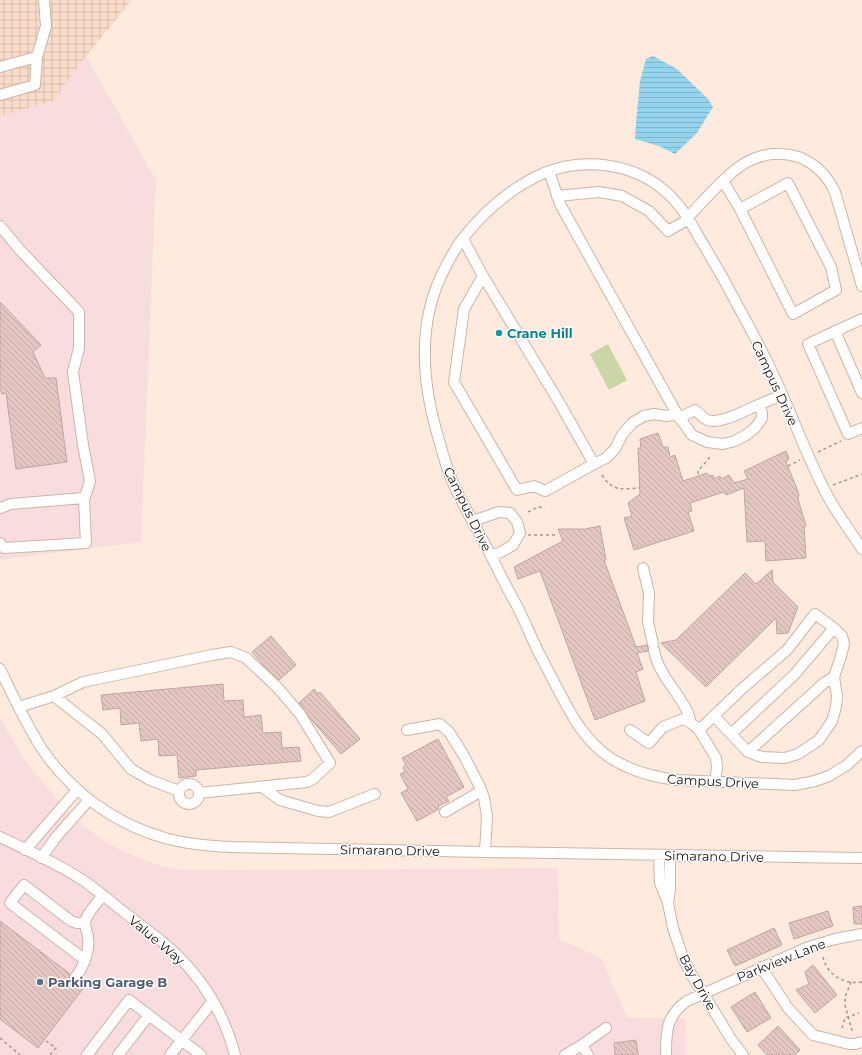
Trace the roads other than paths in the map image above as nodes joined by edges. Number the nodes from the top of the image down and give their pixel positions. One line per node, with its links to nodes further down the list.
1 (44, 0): 2 (street)
2 (37, 56): 3 (street); 4 (street)
3 (0, 67)
4 (0, 95)
5 (549, 171): 7 (street); 9 (street, Campus Drive); 11 (street, Campus Drive)
6 (723, 181): 8 (street); 9 (street); 13 (street)
7 (557, 196): 9 (street); 19 (street)
8 (740, 209): 8 (street)
9 (688, 218): 17 (street, Campus Drive)
10 (0, 226): 22 (street)
11 (463, 239): 12 (street); 24 (street, Campus Drive)
12 (482, 276): 21 (street); 21 (street)
13 (862, 286)
14 (862, 319): 15 (street)
15 (835, 331): 16 (street); 20 (street)
16 (862, 394)
17 (782, 395): 18 (street); 26 (street, Campus Drive)
18 (758, 405): 19 (street); 19 (street)
19 (678, 416): 21 (street)
20 (862, 428)
21 (594, 464)
22 (84, 498): 23 (street); 25 (street)
23 (0, 508)
24 (473, 521): 27 (street, Campus Drive); 27 (street)
25 (0, 543)
26 (862, 549)
27 (491, 556): 42 (street, Campus Drive)
28 (643, 568): 35 (street)
29 (834, 628): 31 (street); 34 (street); 39 (street)
30 (0, 669): 33 (street, Simarano Drive)
31 (834, 677): 41 (street); 41 (street)
32 (54, 696): 33 (street); 43 (street); 45 (street)
33 (19, 707): 44 (street, Simarano Drive)
34 (714, 716): 38 (street); 39 (street)
35 (691, 723): 37 (street); 38 (street)
36 (407, 730): 46 (street)
37 (630, 730)
38 (699, 730): 42 (street)
39 (730, 734): 41 (street)
40 (862, 751): 42 (street, Campus Drive)
41 (748, 752)
42 (715, 782)
43 (262, 787): 47 (street); 48 (street)
44 (78, 790): 49 (street, Simarano Drive); 52 (street)
45 (179, 791): 47 (street); 47 (street)
46 (481, 791): 50 (street); 53 (street)
47 (200, 793)
48 (375, 794)
49 (88, 800): 53 (street, Simarano Drive); 56 (street)
50 (445, 812)
51 (0, 837): 52 (street, Value Way)
52 (25, 850): 56 (street, Value Way)
53 (485, 852): 54 (street, Simarano Drive)
54 (659, 855): 55 (street, Simarano Drive); 59 (street, Bay Drive)
55 (670, 856): 57 (street, Simarano Drive); 59 (street, Bay Drive)
56 (41, 858): 58 (street, Value Way)
57 (862, 858)
58 (103, 895): 60 (street); 66 (street, Value Way)
59 (668, 903): 65 (street, Bay Drive)
60 (85, 922): 62 (street); 62 (street)
61 (862, 934): 63 (street, Parkview Lane)
62 (85, 960): 64 (street)
63 (761, 967): 65 (street, Parkview Lane); 70 (street)
64 (75, 978)
65 (703, 993): 79 (street, Parkview Lane); 80 (street, Bay Drive)
66 (213, 1001): 69 (street); 76 (street, Value Way)
67 (149, 1015): 69 (street); 72 (street); 73 (street)
68 (606, 1028): 71 (street)
69 (182, 1040): 74 (street); 75 (street)
70 (858, 1040)
71 (582, 1045): 77 (street); 78 (street)
72 (87, 1055)
73 (118, 1055)
74 (170, 1055)
75 (200, 1055)
76 (236, 1055)
77 (565, 1055)
78 (588, 1055)
79 (666, 1055)
80 (743, 1055)

